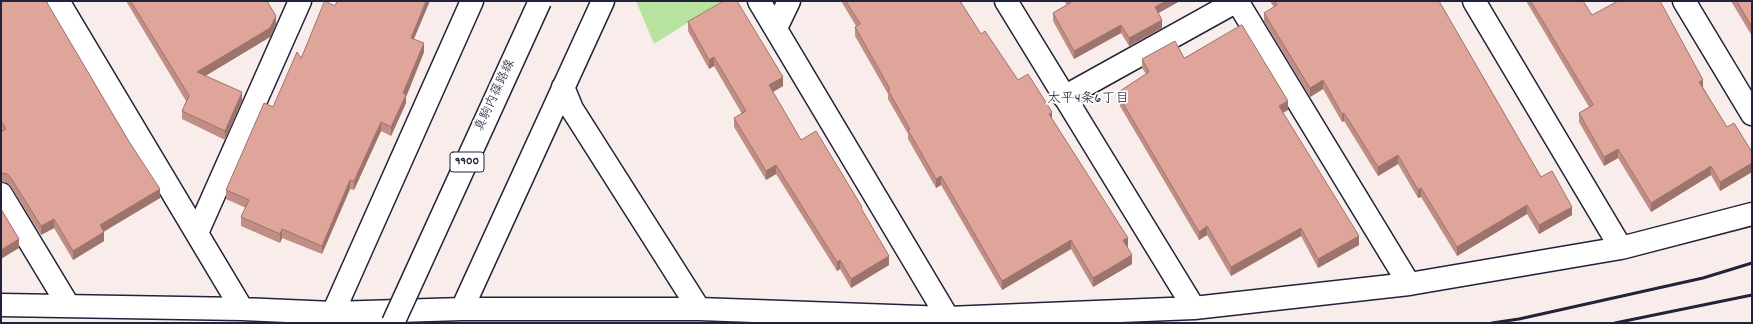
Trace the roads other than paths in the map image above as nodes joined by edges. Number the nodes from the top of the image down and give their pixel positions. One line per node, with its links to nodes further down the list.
1 (58, 1): 17 (street)
2 (472, 1): 26 (street)
3 (540, 1): 28 (street, 真駒内篠路線 / 9900, bridge)
4 (603, 1): 12 (street)
5 (759, 1): 11 (street)
6 (788, 1): 11 (street)
7 (1006, 1): 13 (street)
8 (1474, 1): 18 (street)
9 (1684, 1): 14 (street)
10 (299, 2): 17 (street)
11 (776, 28): 27 (street)
12 (563, 87): 24 (street); 25 (street)
13 (1064, 97): 19 (street); 22 (street)
14 (1752, 114)
15 (1, 194): 21 (street)
16 (1752, 214): 18 (street)
17 (197, 233): 23 (street)
18 (1621, 248): 19 (street)
19 (1409, 284): 22 (street)
20 (1, 305): 21 (street)
21 (68, 305): 23 (street)
22 (1194, 308): 27 (street)
23 (242, 309): 26 (street)
24 (462, 309): 25 (street); 26 (street)
25 (699, 309): 27 (street)
26 (333, 312)
27 (948, 318)
28 (393, 323)

